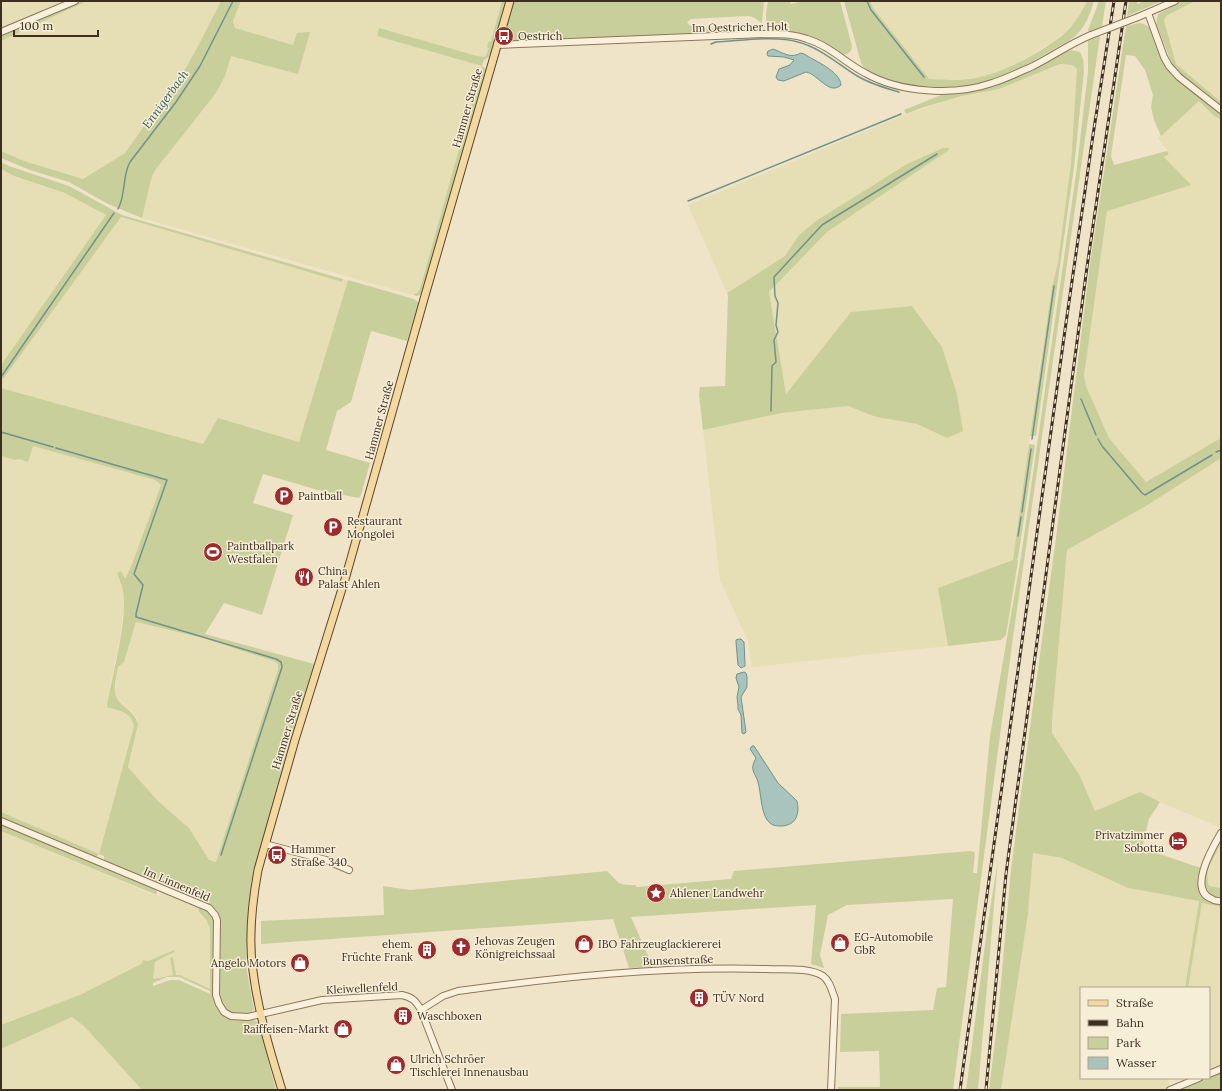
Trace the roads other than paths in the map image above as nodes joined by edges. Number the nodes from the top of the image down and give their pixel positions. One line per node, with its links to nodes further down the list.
1 (74, 1): 5 (street)
2 (510, 1): 6 (main road, Hammer Straße)
3 (1174, 1): 4 (street, Im Oestricher Holt)
4 (1148, 13): 6 (street, Im Oestricher Holt, bridge); 7 (street)
5 (1, 32)
6 (497, 45): 10 (main road, Hammer Straße)
7 (1221, 110)
8 (1, 821): 14 (street, Im Linnenfeld)
9 (1221, 833): 12 (street)
10 (265, 844): 11 (street); 14 (main road, Hammer Straße)
11 (349, 870)
12 (1221, 901)
13 (421, 1010): 14 (street, Kleiwellenfeld); 19 (street, Kleiwellenfeld); 20 (street, Bunsenstraße)
14 (261, 1014): 18 (main road, Hammer Straße)
15 (1221, 1069): 16 (street)
16 (1210, 1074)
17 (1197, 1079): 21 (street)
18 (282, 1090)
19 (452, 1090)
20 (831, 1090)
21 (1170, 1090)

